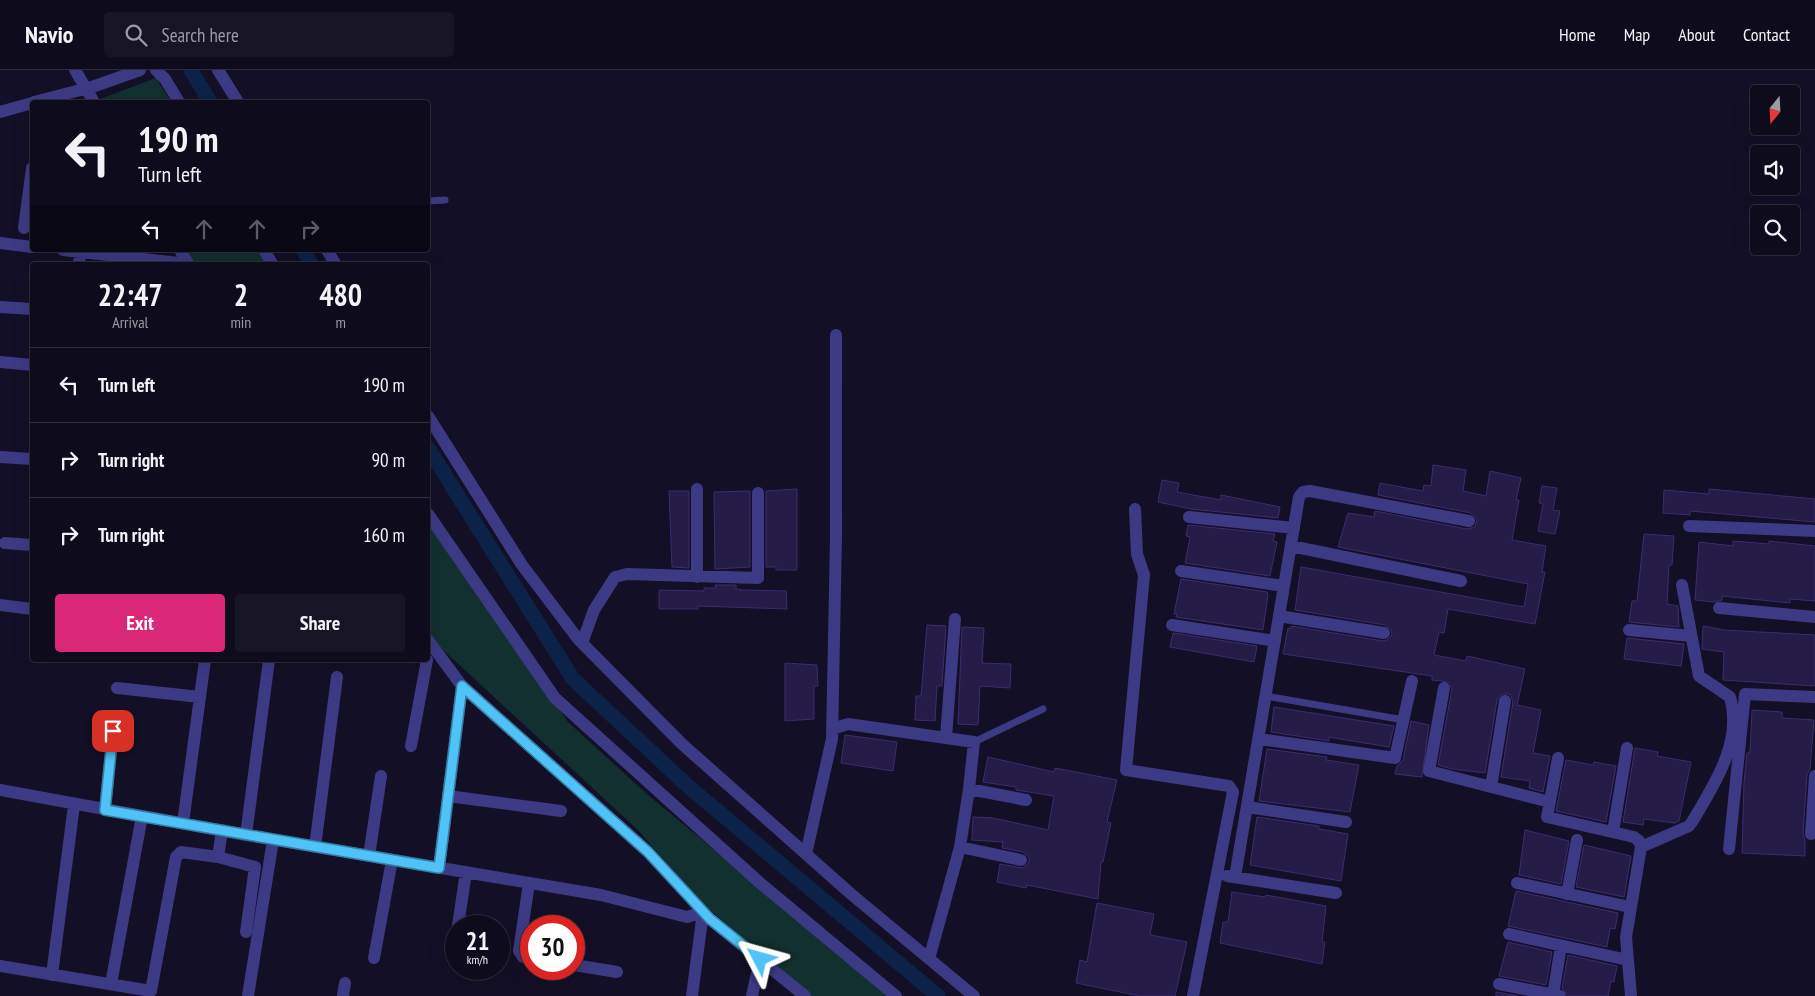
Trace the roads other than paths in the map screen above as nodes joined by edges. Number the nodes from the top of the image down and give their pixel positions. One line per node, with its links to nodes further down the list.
1 (75, 70): 5 (street)
2 (140, 70): 5 (street)
3 (156, 70): 8 (street)
4 (218, 70): 9 (street)
5 (85, 89): 6 (street); 7 (street)
6 (44, 100)
7 (93, 100)
8 (178, 100)
9 (237, 100)
10 (30, 104): 11 (street)
11 (0, 112)
12 (30, 198): 15 (street)
13 (444, 200): 14 (lane)
14 (430, 201)
15 (29, 213): 16 (street)
16 (24, 228)
17 (0, 243): 18 (street)
18 (30, 246)
19 (67, 252): 20 (street)
20 (80, 258): 21 (street)
21 (142, 262)
22 (0, 307): 23 (street)
23 (30, 310)
24 (836, 335): 74 (street)
25 (0, 362): 26 (street)
26 (30, 365)
27 (430, 419): 59 (street)
28 (0, 457): 29 (street)
29 (30, 459)
30 (697, 489): 43 (street)
31 (758, 493): 43 (street)
32 (1135, 509): 114 (street)
33 (430, 517): 144 (street)
34 (1189, 517): 37 (street)
35 (1469, 521): 37 (street)
36 (1689, 526): 38 (street)
37 (1294, 528): 41 (street)
38 (1815, 531)
39 (5, 543): 40 (street)
40 (30, 545)
41 (1291, 546): 44 (street); 46 (street)
42 (1181, 571): 46 (street)
43 (696, 577): 59 (street)
44 (1461, 581)
45 (1682, 585): 56 (street)
46 (1284, 586): 50 (street)
47 (0, 605): 49 (street)
48 (1719, 608): 51 (street)
49 (30, 609)
50 (1279, 616): 55 (street); 57 (street)
51 (1815, 617)
52 (955, 619): 76 (street)
53 (1172, 625): 57 (street)
54 (1629, 630): 56 (street)
55 (1384, 633)
56 (1691, 636): 105 (street)
57 (1275, 641): 68 (street)
58 (430, 642): 65 (street)
59 (582, 642): 107 (street)
60 (204, 662): 69 (street)
61 (269, 662): 100 (street)
62 (426, 662): 79 (street)
63 (337, 677): 103 (street)
64 (1412, 681): 73 (street)
65 (462, 686): 87 (street); 121 (street)
66 (117, 688): 69 (street)
67 (1444, 688): 84 (street)
68 (1266, 696): 73 (lane); 77 (street)
69 (200, 697): 96 (street)
70 (1815, 697): 106 (street)
71 (1505, 701): 84 (street)
72 (1043, 709): 78 (lane)
73 (1404, 720): 77 (street)
74 (832, 729): 76 (street); 107 (street)
75 (113, 731): 92 (street)
76 (946, 737): 78 (street)
77 (1258, 739): 91 (street)
78 (974, 742): 85 (street)
79 (411, 746)
80 (1627, 748): 98 (street)
81 (1558, 758): 89 (street)
82 (381, 776): 108 (street)
83 (1815, 776): 99 (street)
84 (1491, 787): 89 (street)
85 (970, 789): 88 (street); 104 (street)
86 (0, 790): 90 (street)
87 (448, 796): 93 (street); 112 (street)
88 (1026, 800)
89 (1550, 802): 98 (street)
90 (74, 805): 92 (street); 134 (street)
91 (1247, 807): 95 (street); 115 (street)
92 (105, 810): 94 (street)
93 (561, 811)
94 (142, 816): 96 (street); 136 (street)
95 (1346, 822)
96 (183, 823): 97 (street)
97 (222, 830): 100 (street); 109 (street)
98 (1613, 832): 105 (street)
99 (1811, 834)
100 (246, 835): 101 (street)
101 (272, 840): 103 (street); 139 (street)
102 (1577, 840): 119 (street)
103 (315, 847): 108 (street)
104 (960, 847): 111 (street); 129 (street)
105 (1641, 847): 120 (street)
106 (1729, 849)
107 (806, 854): 129 (street)
108 (369, 856): 110 (street)
109 (218, 857): 124 (street); 136 (street)
110 (392, 860): 112 (street); 127 (street)
111 (1021, 860)
112 (439, 868): 113 (street)
113 (466, 872): 116 (street); 122 (street)
114 (1217, 874): 115 (street); 146 (street)
115 (1235, 877): 118 (street)
116 (529, 882): 121 (street); 123 (street)
117 (1517, 883): 119 (street)
118 (1336, 893)
119 (1567, 894): 120 (street)
120 (1630, 907): 130 (street)
121 (703, 912): 128 (street); 141 (street)
122 (460, 915)
123 (524, 915)
124 (246, 932)
125 (1509, 934): 126 (street)
126 (1561, 946): 130 (street); 138 (street)
127 (374, 958)
128 (760, 959): 142 (street); 143 (street)
129 (929, 959): 145 (street)
130 (1628, 960): 147 (street)
131 (0, 966): 134 (street)
132 (585, 967): 133 (street)
133 (617, 972)
134 (52, 975): 136 (street)
135 (345, 983): 140 (street)
136 (111, 984)
137 (1499, 984): 138 (street)
138 (1556, 995)
139 (248, 996)
140 (343, 996)
141 (692, 996)
142 (752, 996)
143 (805, 996)
144 (896, 996)
145 (974, 996)
146 (1193, 996)
147 (1631, 996)

